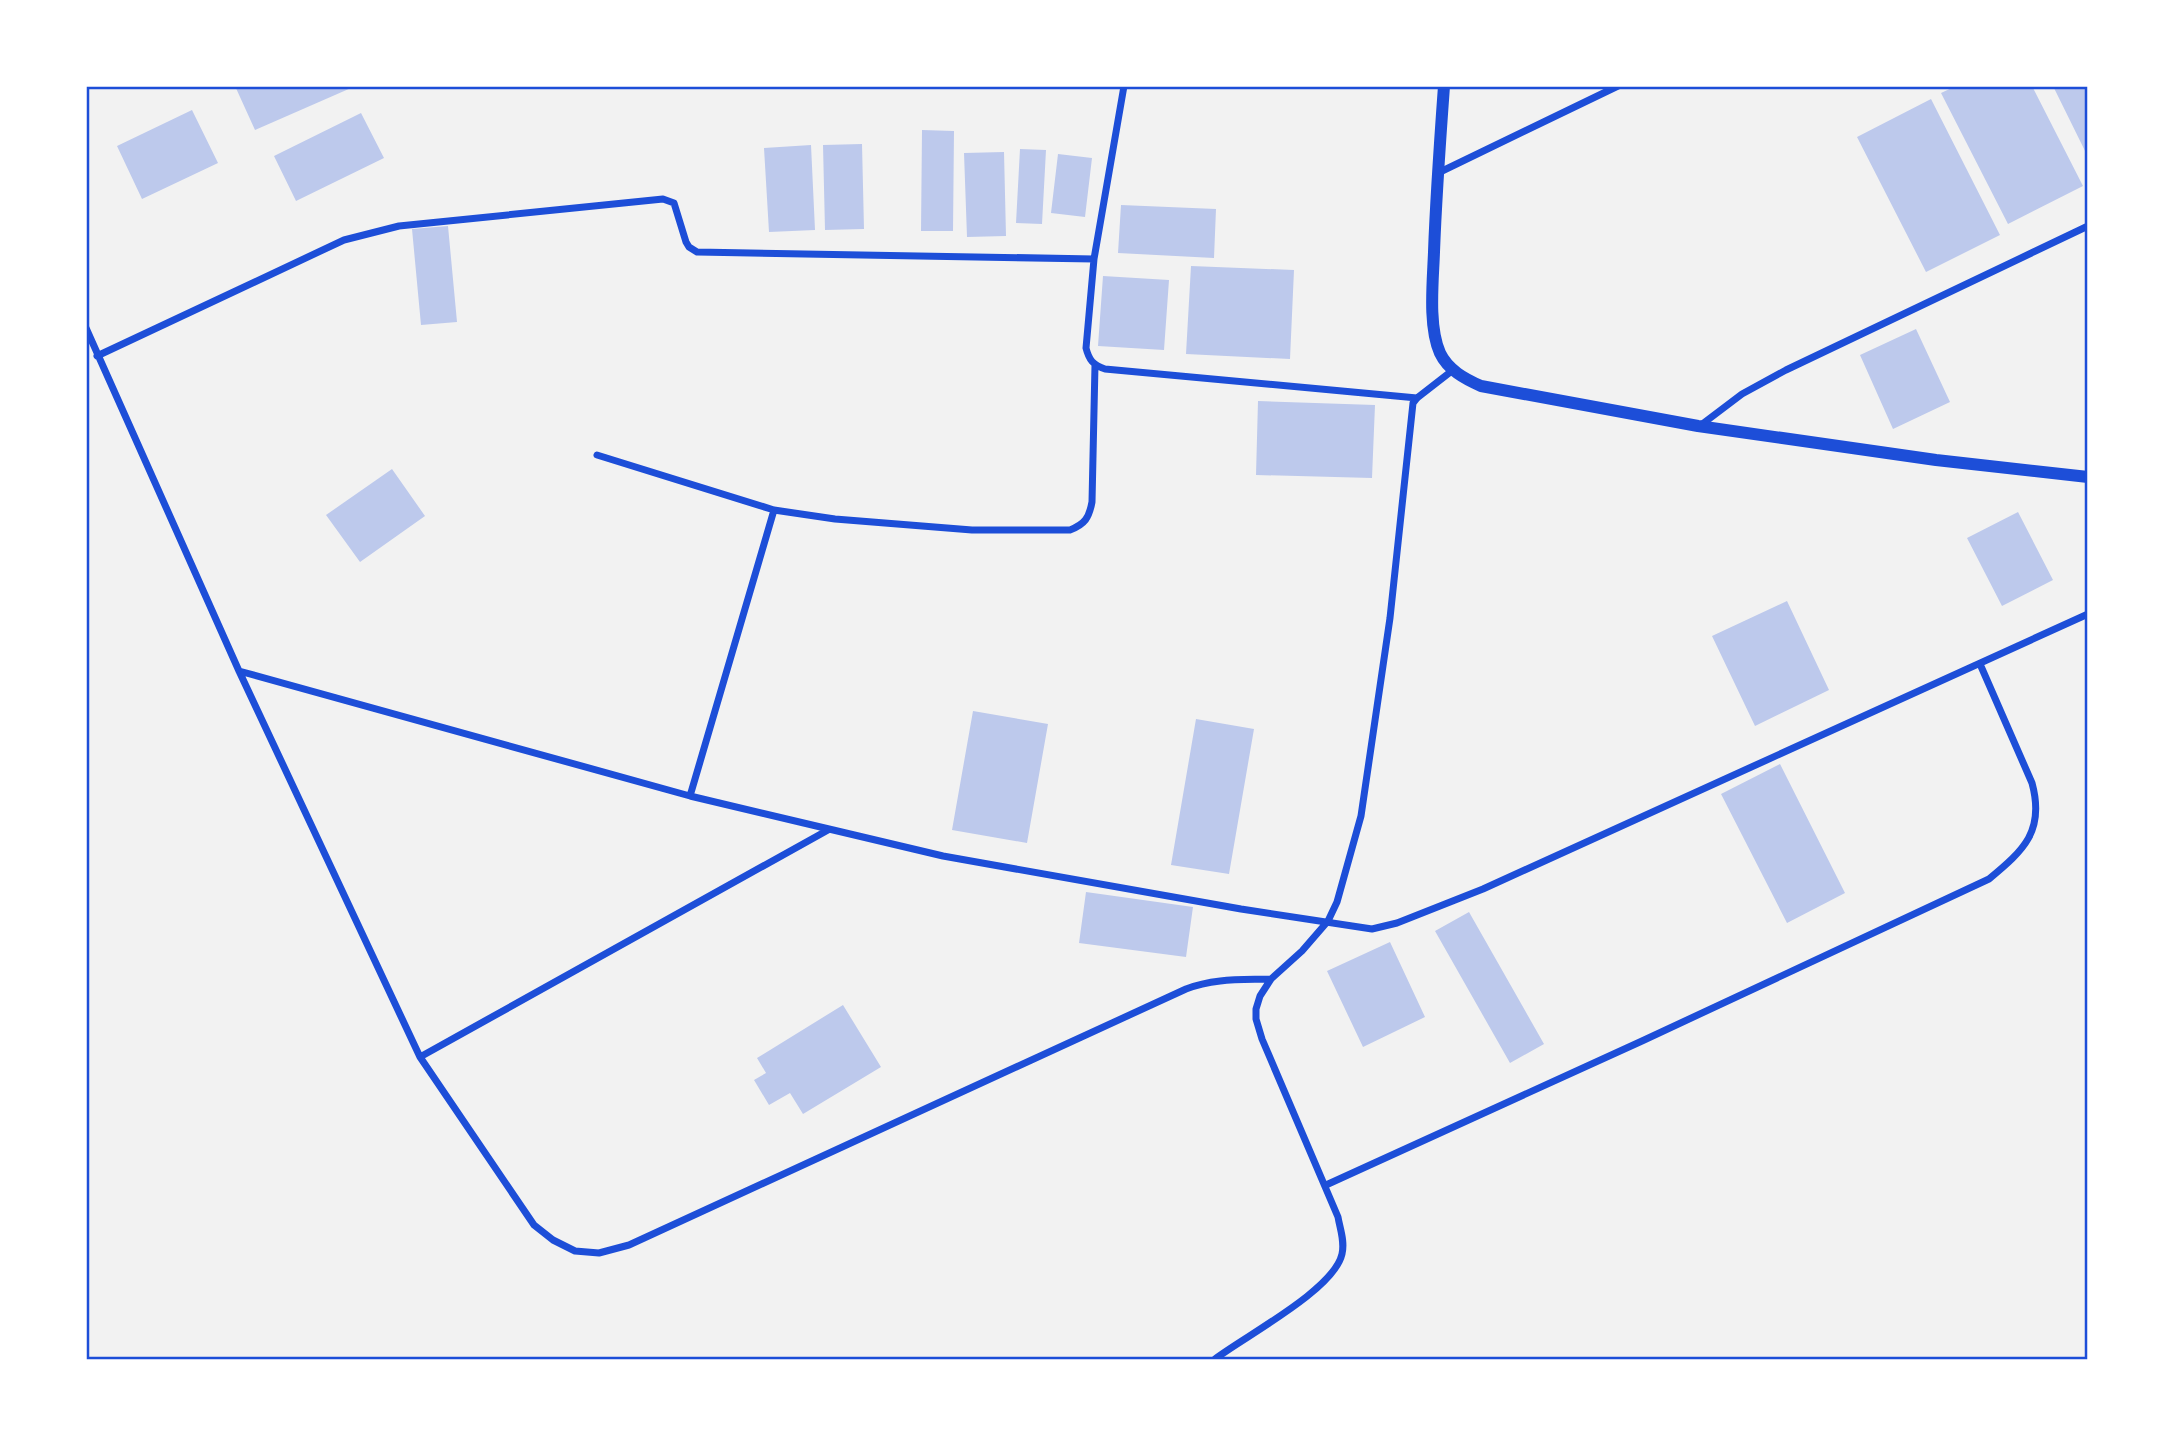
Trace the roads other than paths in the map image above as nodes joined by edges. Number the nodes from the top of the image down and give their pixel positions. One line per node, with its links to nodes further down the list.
1 (1125, 86): 6 (street)
2 (1444, 86): 4 (street)
3 (1618, 86): 4 (street)
4 (1437, 174): 10 (street)
5 (2088, 226): 12 (street)
6 (1094, 259): 8 (street); 9 (street)
7 (86, 328): 8 (street)
8 (97, 356): 18 (street)
9 (1095, 365): 11 (street); 15 (street)
10 (1452, 370): 11 (street); 12 (street)
11 (1417, 398): 21 (street)
12 (1699, 426): 14 (street)
13 (597, 455): 15 (street)
14 (2088, 477)
15 (775, 510): 19 (street)
16 (2088, 614): 17 (street)
17 (1980, 664): 21 (street); 24 (street)
18 (239, 671): 19 (street); 23 (street)
19 (690, 796): 20 (street)
20 (829, 829): 21 (street); 23 (street)
21 (1328, 921): 22 (street)
22 (1271, 979): 23 (street); 24 (street)
23 (420, 1057)
24 (1326, 1185): 25 (street)
25 (1215, 1359)

